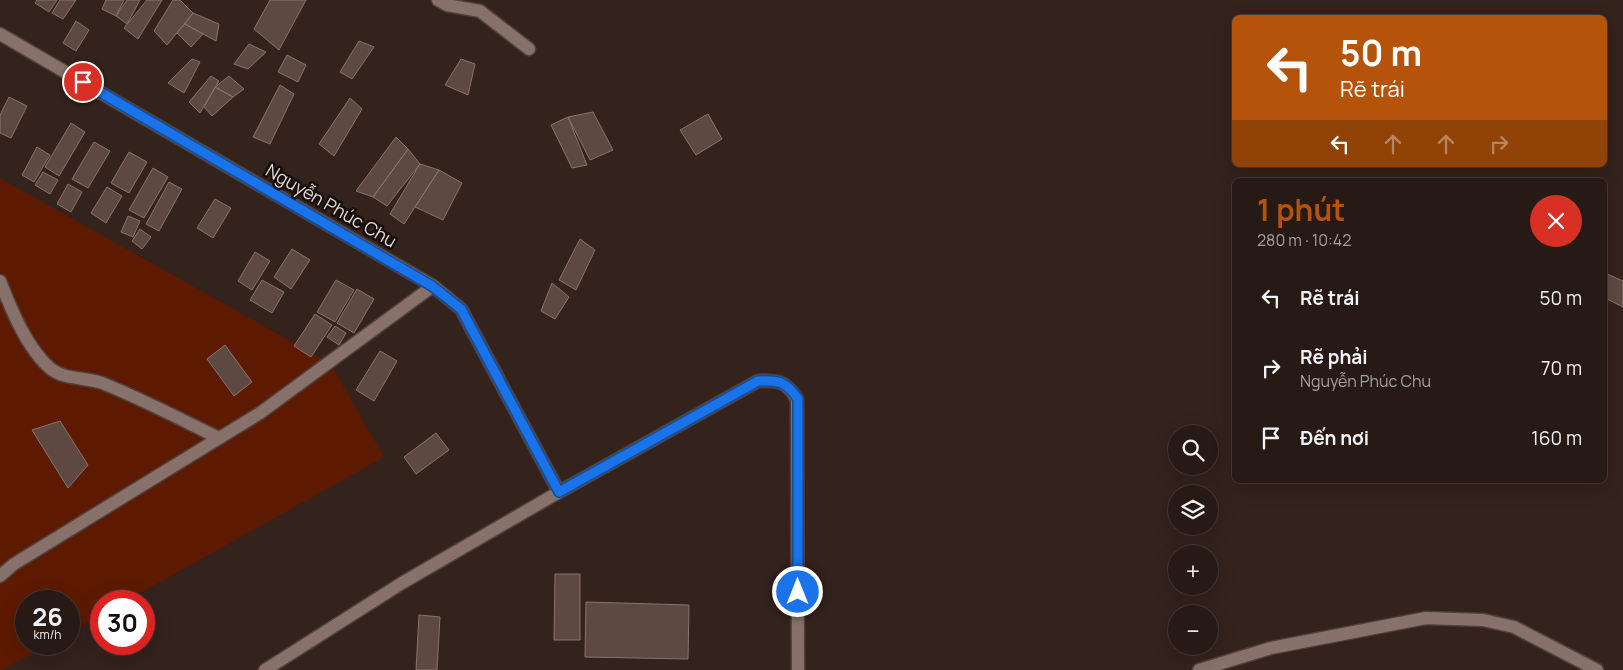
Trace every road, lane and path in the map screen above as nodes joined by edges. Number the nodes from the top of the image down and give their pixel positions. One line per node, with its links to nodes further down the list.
1 (442, 3): 3 (street)
2 (0, 34): 5 (street, Nguyễn Phúc Chu)
3 (529, 49)
4 (0, 281): 6 (street)
5 (432, 286): 6 (street); 7 (street, Nguyễn Phúc Chu)
6 (219, 438): 8 (street)
7 (559, 492): 9 (street); 10 (street)
8 (0, 576)
9 (265, 670)
10 (798, 670)
11 (1199, 670): 12 (street)
12 (1597, 670)

